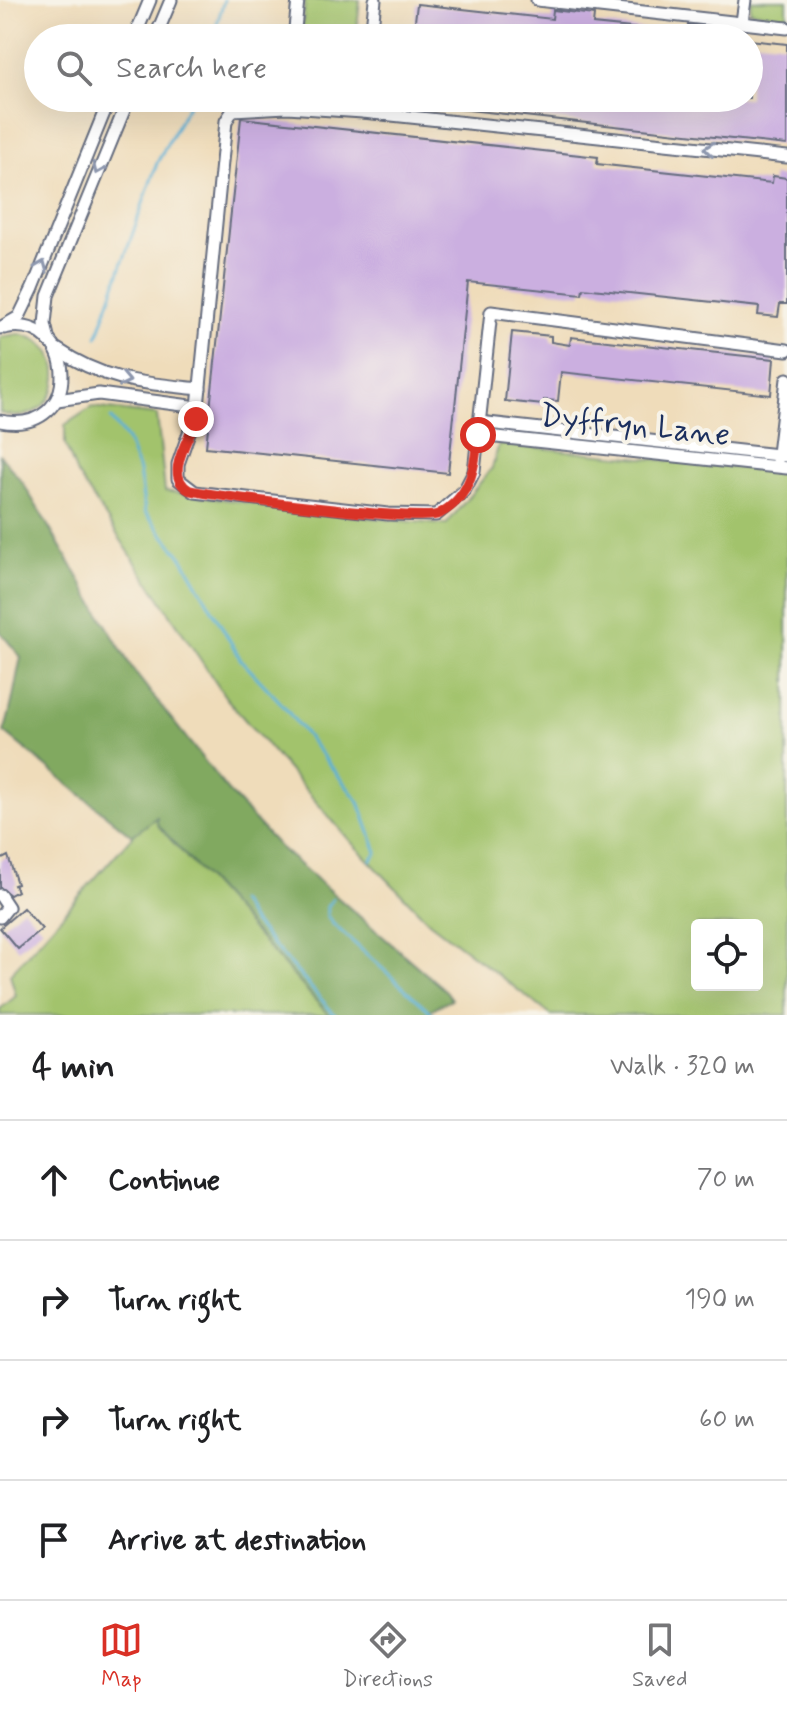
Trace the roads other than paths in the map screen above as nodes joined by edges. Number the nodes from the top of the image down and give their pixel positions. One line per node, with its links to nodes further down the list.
1 (150, 0): 8 (street)
2 (171, 0): 9 (street)
3 (298, 0): 10 (street)
4 (375, 0): 11 (street)
5 (537, 0): 7 (street)
6 (745, 0): 7 (street)
7 (742, 22): 12 (street)
8 (140, 24)
9 (161, 24)
10 (295, 24)
11 (372, 24)
12 (757, 24)
13 (763, 25): 14 (street)
14 (787, 28)
15 (104, 112): 20 (street, one-way to 15)
16 (123, 112): 21 (street, one-way to 21)
17 (232, 112): 24 (street)
18 (363, 112): 19 (street, one-way to 18)
19 (787, 157)
20 (0, 329): 21 (street)
21 (53, 345): 24 (street, one-way to 24); 25 (street)
22 (787, 350): 28 (street)
23 (787, 379): 30 (street)
24 (200, 389): 26 (street)
25 (57, 400): 26 (street); 27 (street)
26 (198, 407): 29 (street)
27 (0, 421)
28 (479, 422): 29 (street); 30 (street, Dyffryn Lane)
29 (478, 435): 30 (street, Dyffryn Lane)
30 (782, 461)
31 (0, 895): 32 (street)
32 (0, 917)

